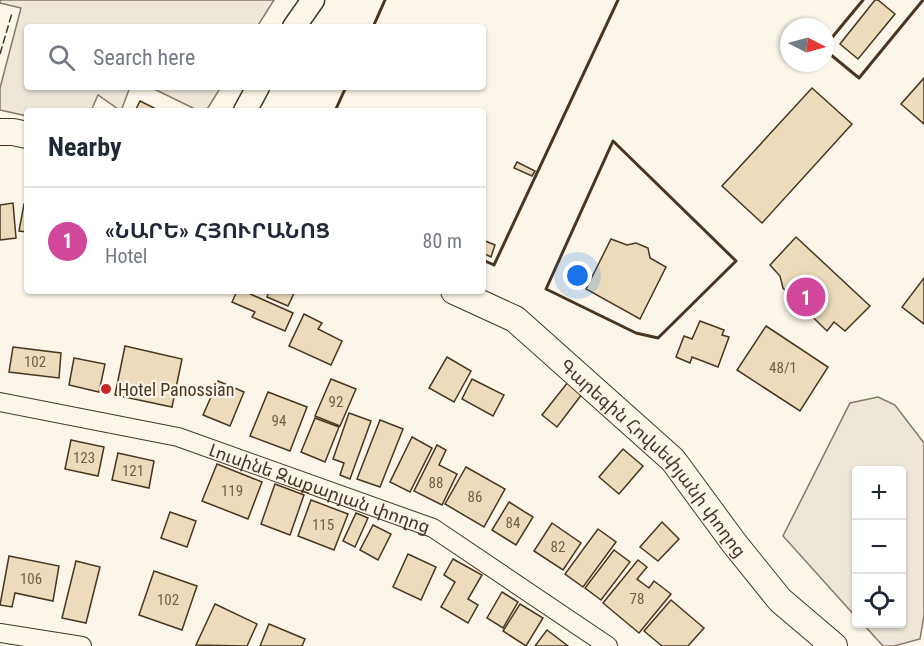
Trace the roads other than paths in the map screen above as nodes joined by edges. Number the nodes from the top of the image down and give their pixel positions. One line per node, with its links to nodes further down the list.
1 (313, 0): 2 (street)
2 (296, 24)
3 (256, 90): 4 (street)
4 (247, 108)
5 (0, 132): 6 (main road)
6 (24, 134)
7 (461, 294): 12 (main road, Գարեգին Հովսեփյանի փողոց)
8 (0, 402): 11 (street, Լուսինե Զաքարյան փողոց)
9 (0, 633): 10 (street)
10 (82, 646)
11 (608, 646)
12 (834, 646)

